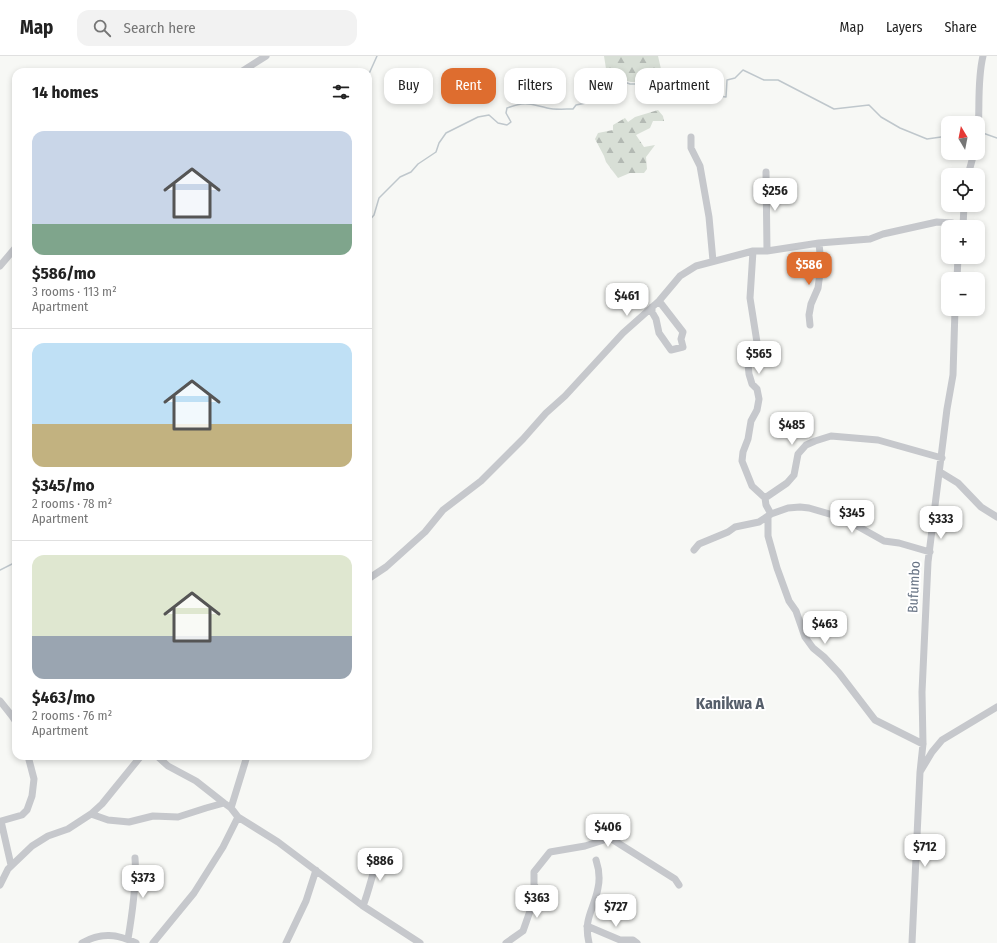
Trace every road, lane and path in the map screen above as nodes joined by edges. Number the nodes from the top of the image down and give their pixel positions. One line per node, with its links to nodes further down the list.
1 (266, 56): 3 (street)
2 (983, 56): 4 (street)
3 (247, 68)
4 (979, 116)
5 (691, 137): 12 (street)
6 (766, 172): 10 (street)
7 (941, 222): 8 (street)
8 (819, 243): 10 (street); 17 (street)
9 (753, 251): 10 (street); 12 (street); 20 (street)
10 (767, 251)
11 (12, 252): 13 (street)
12 (713, 262): 14 (street)
13 (0, 266)
14 (659, 301): 15 (street); 15 (street)
15 (652, 307): 25 (street)
16 (955, 316): 18 (street, Bufumbo)
17 (810, 325)
18 (942, 458): 19 (street, Bufumbo); 20 (street)
19 (940, 472): 22 (street); 24 (street, Bufumbo)
20 (765, 498): 21 (street)
21 (770, 515): 23 (street); 24 (street); 29 (street)
22 (997, 517)
23 (694, 550)
24 (930, 552): 29 (street, Bufumbo)
25 (372, 576)
26 (0, 701): 28 (street)
27 (997, 707): 34 (street)
28 (12, 716)
29 (923, 744): 34 (street, Bufumbo)
30 (29, 760): 42 (street)
31 (138, 760): 37 (street)
32 (162, 760): 35 (street)
33 (246, 760): 36 (street)
34 (920, 772): 57 (street, Bufumbo)
35 (224, 803): 36 (street); 37 (street)
36 (231, 808): 38 (street)
37 (91, 814): 42 (street)
38 (238, 818): 43 (street); 51 (street)
39 (380, 852): 46 (street)
40 (135, 858): 48 (street)
41 (596, 860): 47 (street)
42 (11, 866): 45 (street)
43 (316, 870): 46 (street); 52 (street)
44 (679, 885): 54 (street)
45 (0, 886)
46 (363, 906): 53 (street)
47 (587, 926): 55 (street); 56 (street)
48 (128, 939): 49 (street); 50 (street)
49 (82, 943)
50 (136, 943)
51 (153, 943)
52 (286, 943)
53 (420, 943)
54 (506, 943)
55 (589, 943)
56 (637, 943)
57 (912, 943)

